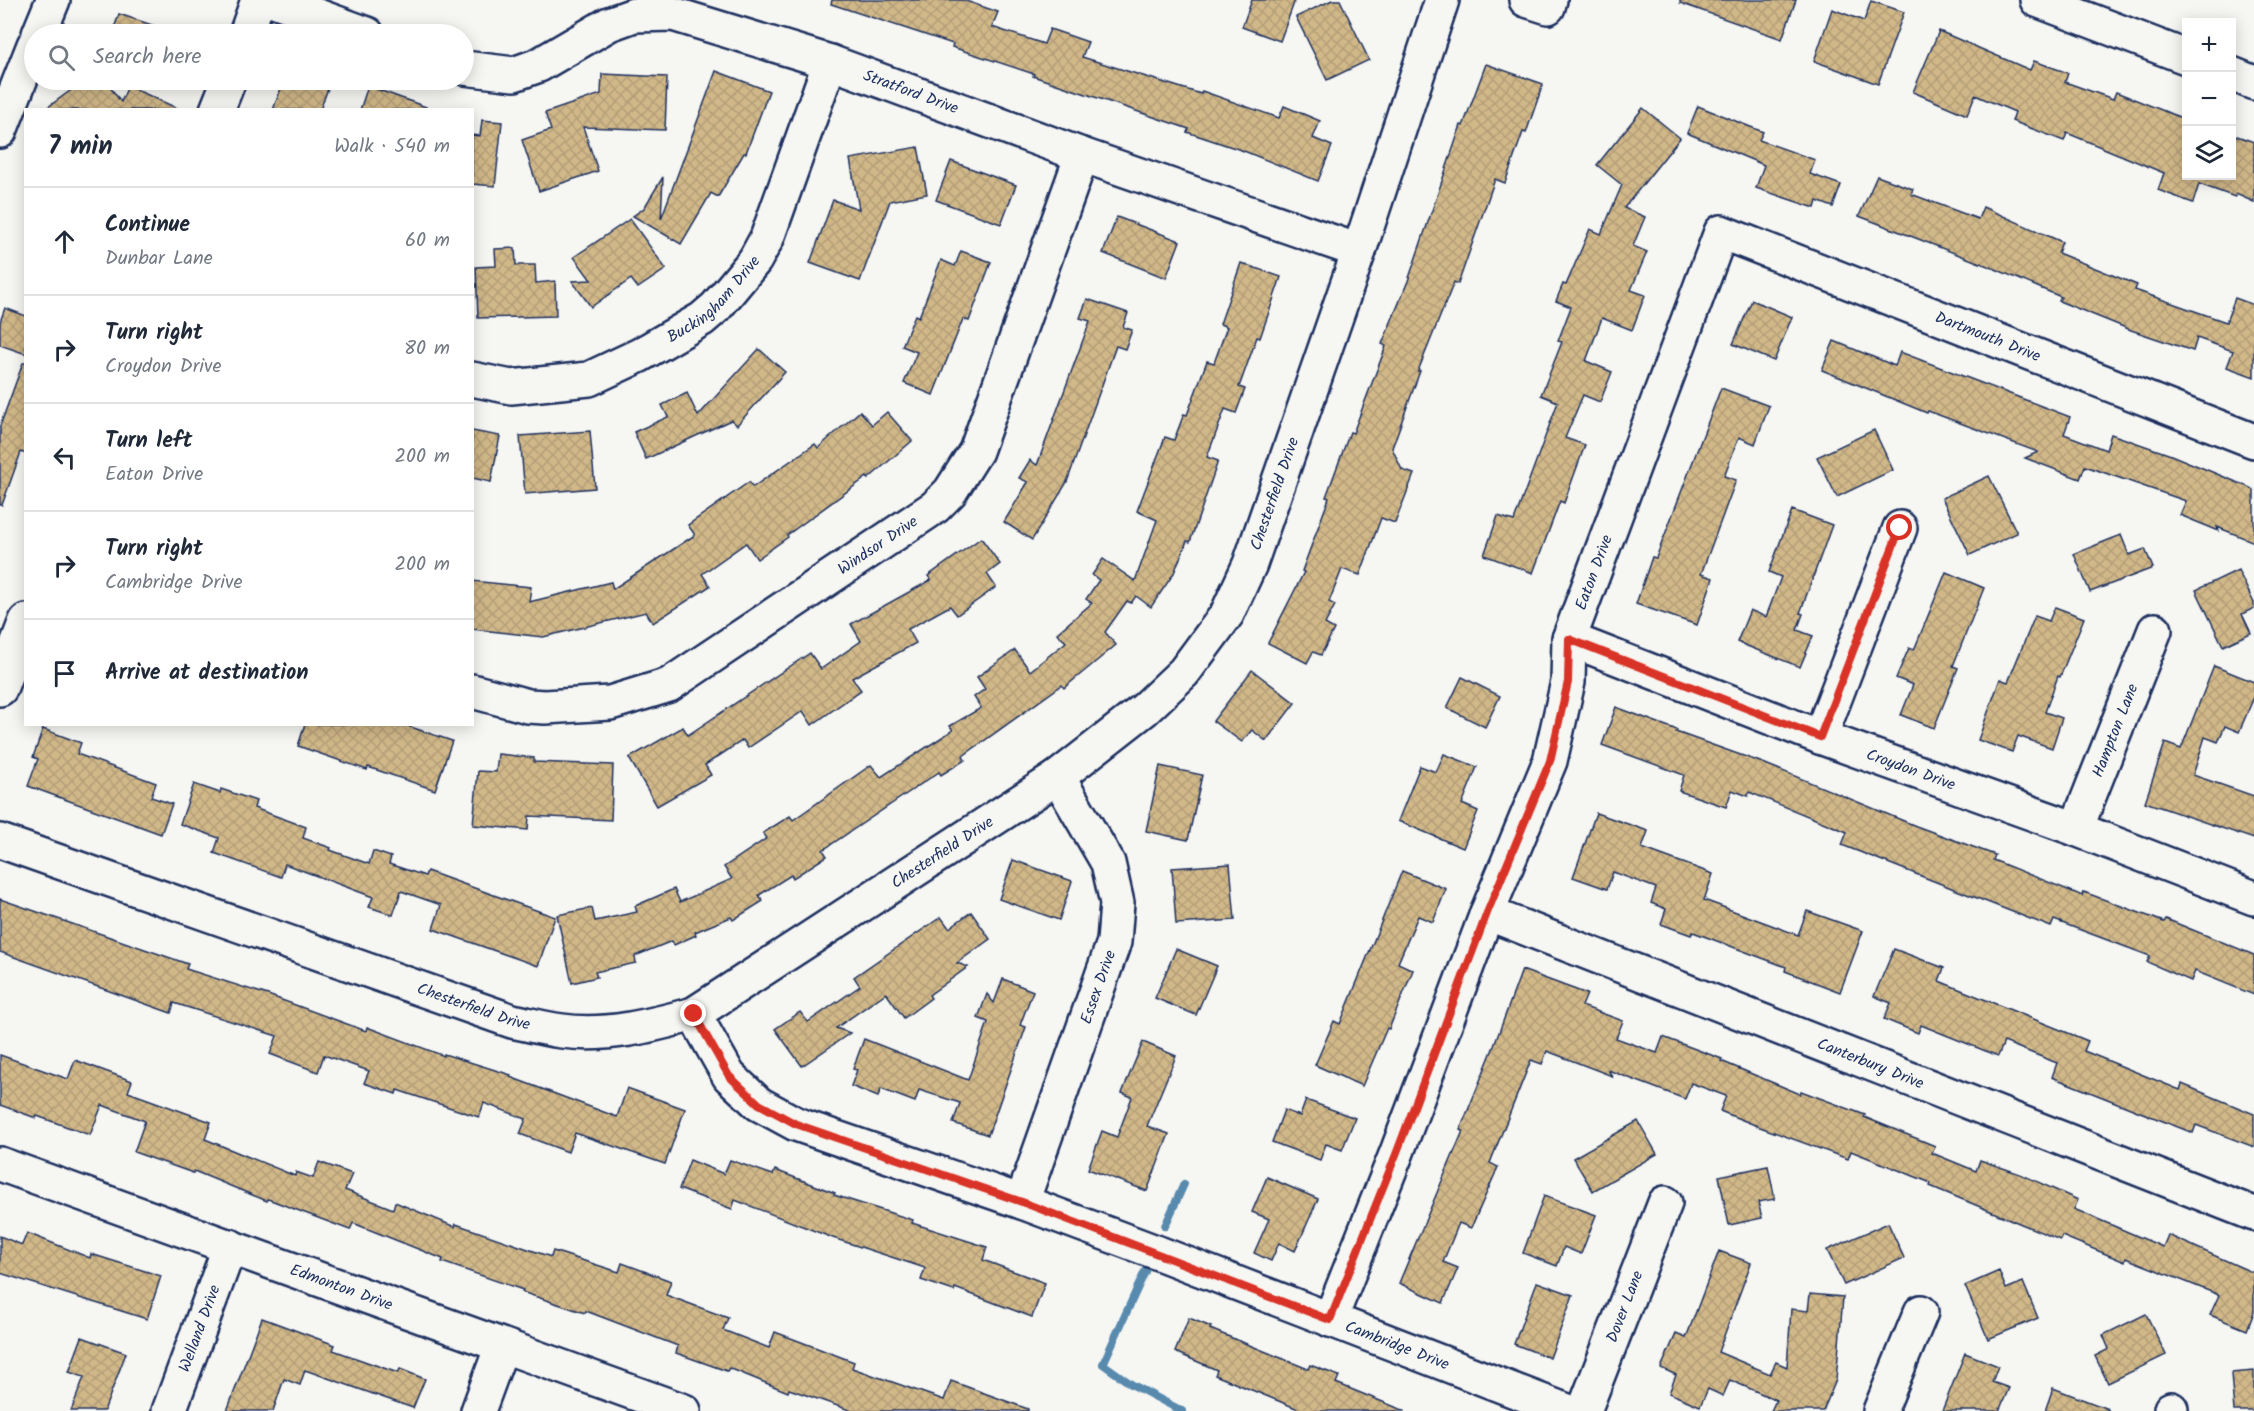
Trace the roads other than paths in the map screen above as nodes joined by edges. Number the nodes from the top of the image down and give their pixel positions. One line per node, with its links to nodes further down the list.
1 (53, 0): 6 (street)
2 (258, 0): 7 (street)
3 (274, 0): 8 (street)
4 (1442, 0): 20 (street, Chesterfield Drive)
5 (2037, 0): 9 (street)
6 (43, 24)
7 (250, 24)
8 (340, 24)
9 (2182, 55)
10 (830, 62): 11 (street, Stratford Drive); 18 (street, Stratford Drive); 21 (street, Buckingham Drive)
11 (474, 69)
12 (24, 70): 17 (street)
13 (2236, 76): 14 (street)
14 (2254, 83)
15 (225, 90): 16 (street)
16 (219, 108)
17 (0, 131)
18 (1083, 155): 20 (street, Stratford Drive); 28 (street, Windsor Drive)
19 (1721, 232): 22 (street, Dartmouth Drive); 26 (street, Eaton Drive)
20 (1359, 251): 30 (street, Chesterfield Drive)
21 (474, 379)
22 (2254, 441)
23 (1900, 528): 29 (street)
24 (24, 626): 27 (street)
25 (2155, 630): 31 (street, Hampton Lane)
26 (1569, 639): 29 (street, Croydon Drive); 34 (street, Eaton Drive)
27 (0, 689)
28 (474, 692)
29 (1820, 737): 31 (street, Croydon Drive)
30 (1058, 777): 35 (street, Chesterfield Drive); 37 (street, Essex Drive)
31 (2076, 829): 33 (street, Croydon Drive)
32 (0, 841): 35 (street, Chesterfield Drive)
33 (2254, 898)
34 (1487, 913): 39 (street, Canterbury Drive); 42 (street, Eaton Drive)
35 (694, 1014): 37 (street, Cambridge Drive)
36 (0, 1164): 40 (street, Edmonton Drive)
37 (1022, 1202): 42 (street, Cambridge Drive)
38 (1665, 1203): 48 (street, Dover Lane)
39 (2254, 1214)
40 (230, 1246): 43 (street, Edmonton Drive); 44 (street, Welland Drive)
41 (1921, 1312): 49 (street)
42 (1330, 1320): 47 (street, Cambridge Drive)
43 (502, 1346): 45 (street); 46 (street, Edmonton Drive)
44 (169, 1411)
45 (478, 1411)
46 (684, 1411)
47 (1567, 1411)
48 (1584, 1411)
49 (1880, 1411)

